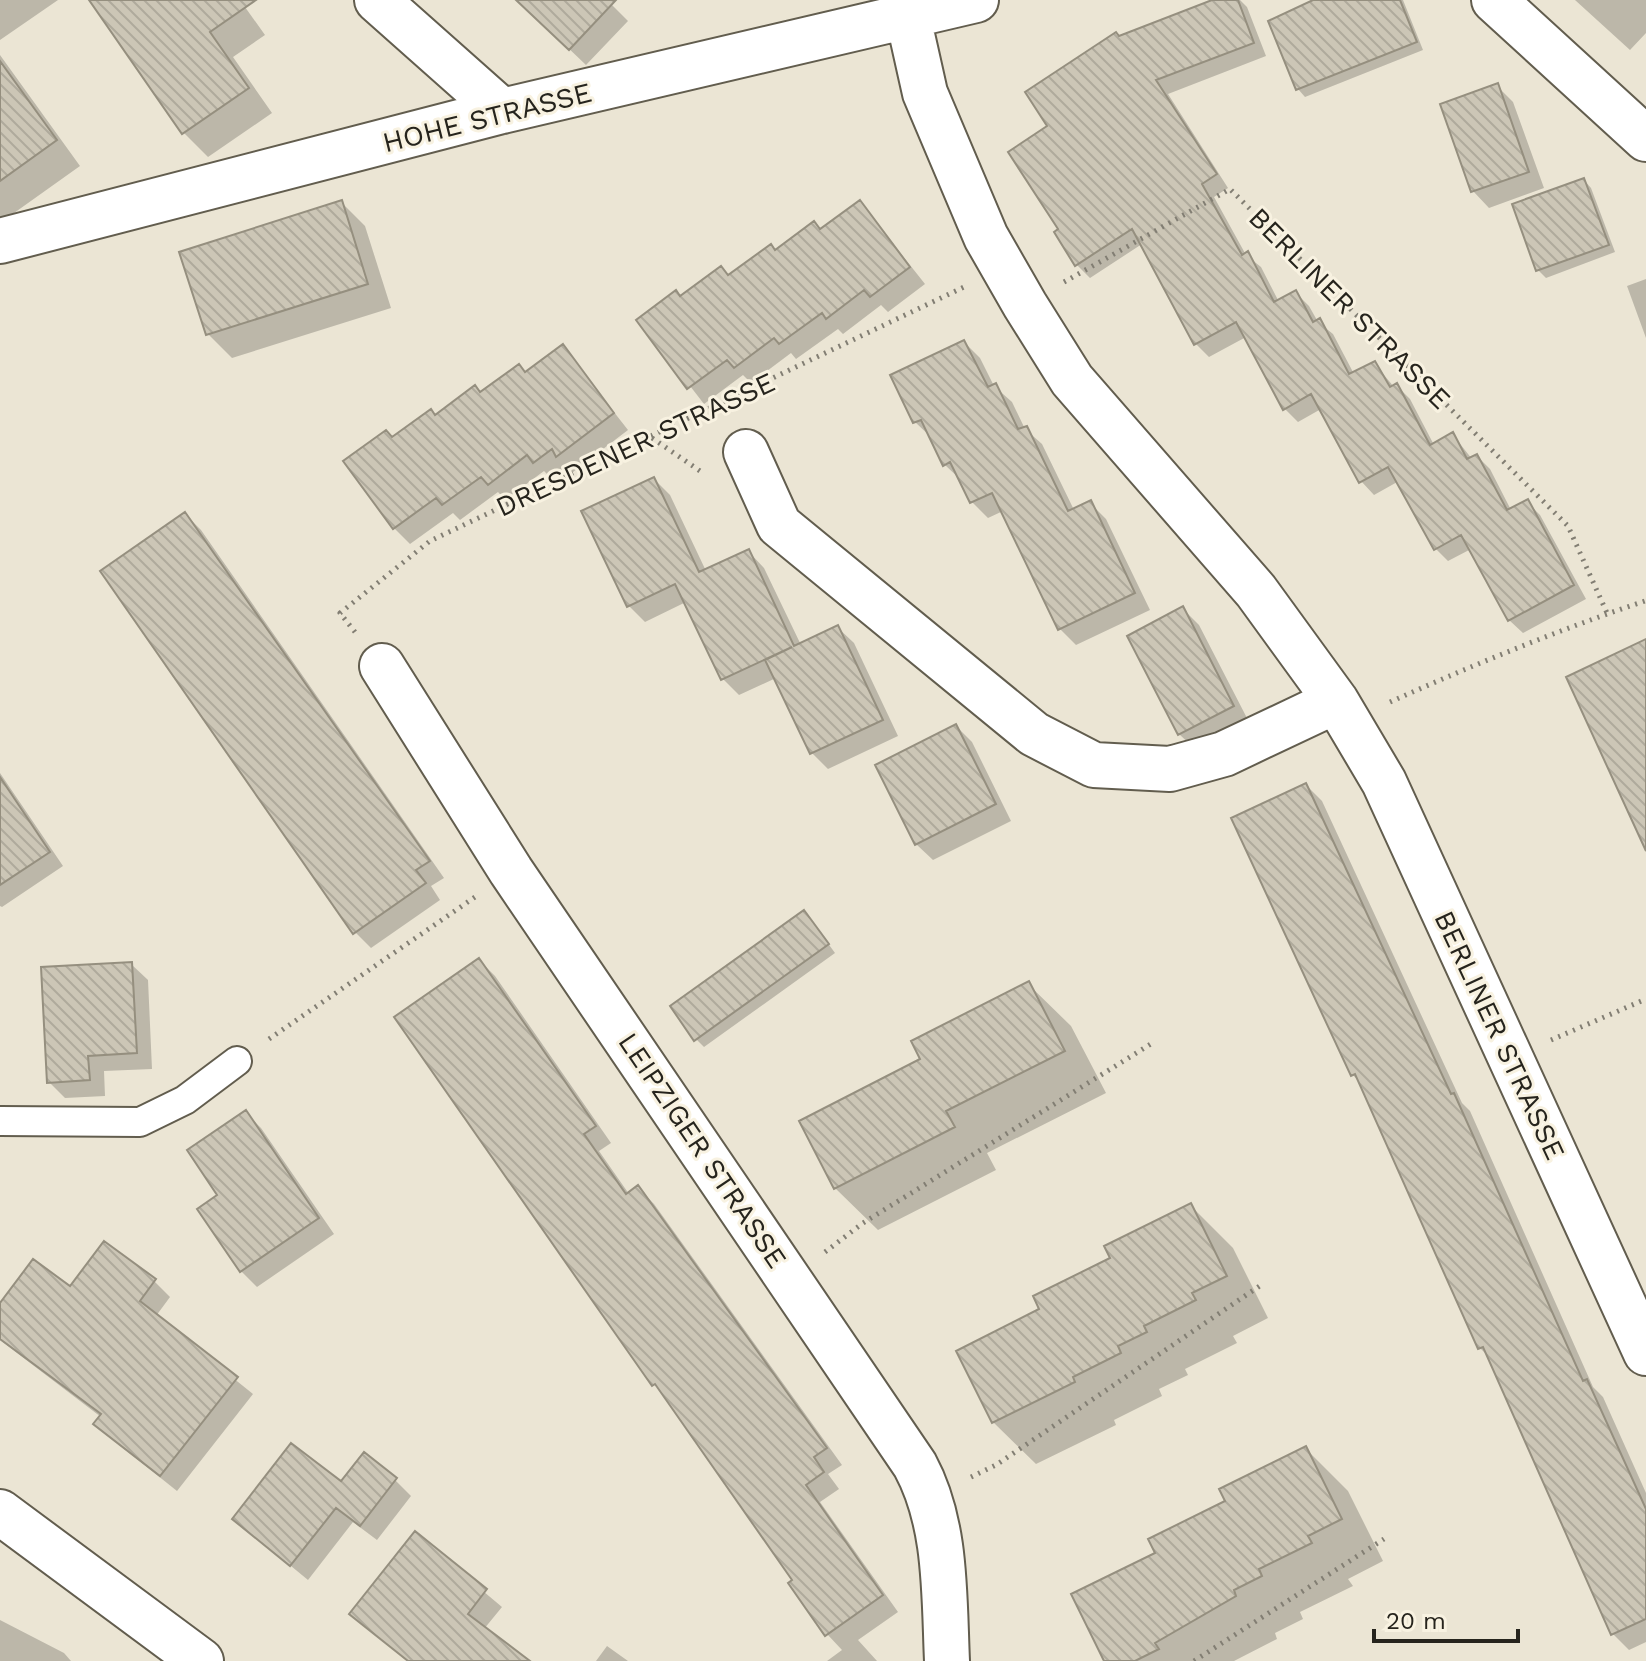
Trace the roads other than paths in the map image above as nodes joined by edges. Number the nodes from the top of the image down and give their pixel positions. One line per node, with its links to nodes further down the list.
1 (377, 0): 5 (street)
2 (976, 0): 4 (street, HOHE STRASSE)
3 (1494, 0): 6 (street)
4 (908, 17): 5 (street, HOHE STRASSE); 10 (street, BERLINER STRASSE)
5 (502, 111): 7 (street, HOHE STRASSE)
6 (1646, 139)
7 (0, 241)
8 (746, 452): 10 (street, DRESDENER STRASSE)
9 (382, 666): 16 (street, LEIPZIGER STRASSE)
10 (1342, 710): 13 (street, BERLINER STRASSE)
11 (237, 1061): 12 (lane)
12 (0, 1121)
13 (1646, 1353)
14 (0, 1512): 15 (street)
15 (201, 1661)
16 (947, 1661)

